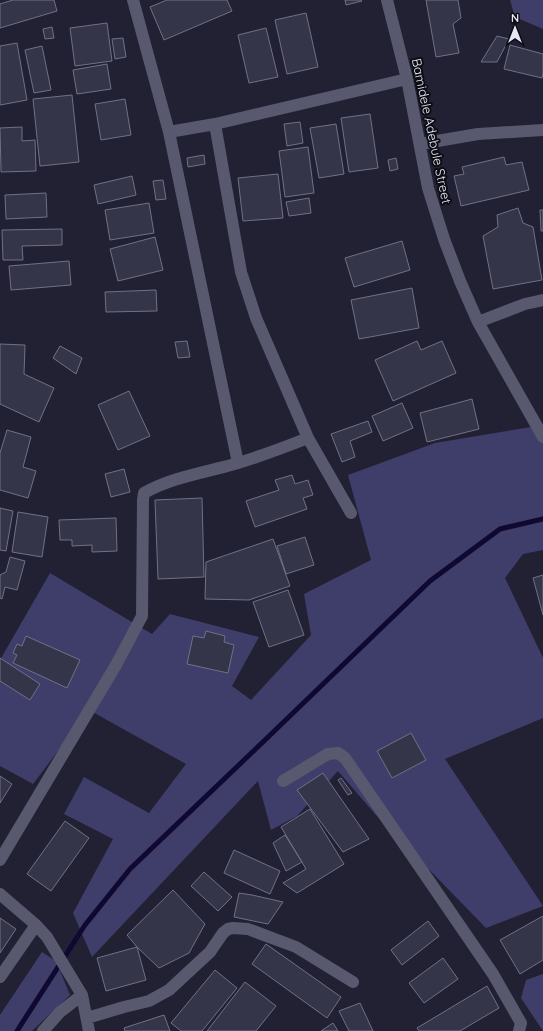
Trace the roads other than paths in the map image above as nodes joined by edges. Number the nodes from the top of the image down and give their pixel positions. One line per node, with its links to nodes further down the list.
1 (133, 0): 6 (street)
2 (387, 0): 3 (street, Bamidele Adebule Street)
3 (407, 79): 4 (street); 7 (street, Bamidele Adebule Street)
4 (215, 124): 6 (street); 11 (street)
5 (543, 130): 7 (street)
6 (169, 132): 12 (street)
7 (420, 144): 9 (street, Bamidele Adebule Street)
8 (543, 300): 9 (street)
9 (478, 322): 10 (street, Bamidele Adebule Street)
10 (543, 437)
11 (308, 438): 12 (street); 13 (street)
12 (238, 463): 15 (street)
13 (351, 513)
14 (283, 781): 24 (street)
15 (0, 860)
16 (0, 894): 17 (street)
17 (36, 925): 18 (street); 20 (street)
18 (0, 978)
19 (353, 982): 21 (street)
20 (81, 993): 21 (street); 22 (street)
21 (87, 1018): 23 (street)
22 (43, 1031)
23 (89, 1031)
24 (519, 1031)

